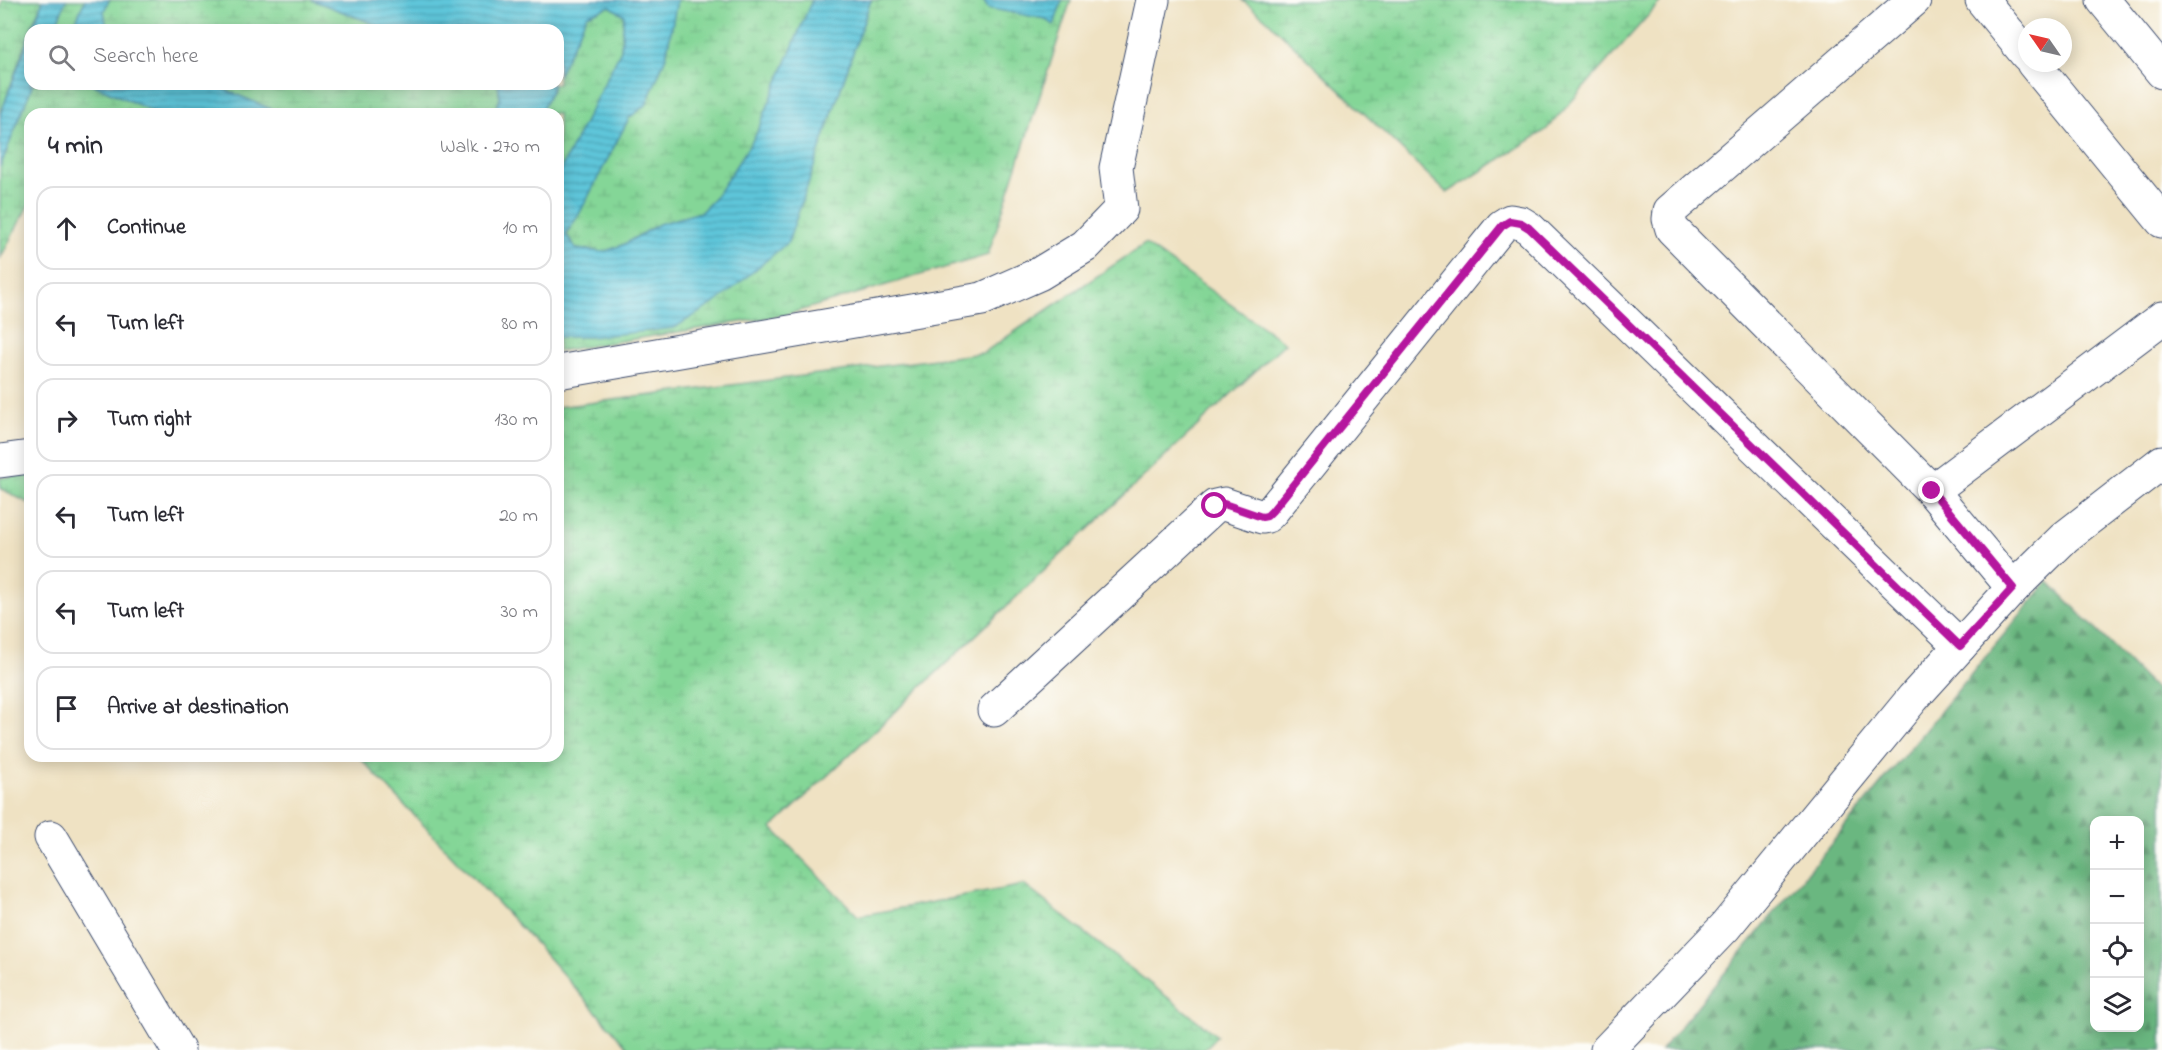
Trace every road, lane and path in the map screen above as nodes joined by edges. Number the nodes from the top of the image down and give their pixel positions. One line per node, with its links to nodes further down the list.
1 (1153, 0): 10 (street)
2 (1914, 0): 14 (street)
3 (1982, 0): 5 (street)
4 (2103, 0): 7 (street)
5 (2018, 44)
6 (2040, 72): 8 (street)
7 (2162, 72)
8 (2162, 222)
9 (2162, 318): 14 (street)
10 (564, 371)
11 (24, 458): 12 (street)
12 (0, 461)
13 (2162, 462): 15 (street)
14 (1932, 491): 15 (street)
15 (2013, 588): 16 (street)
16 (1960, 646): 17 (street); 20 (street)
17 (994, 710)
18 (51, 837): 19 (street)
19 (178, 1050)
20 (1607, 1050)

